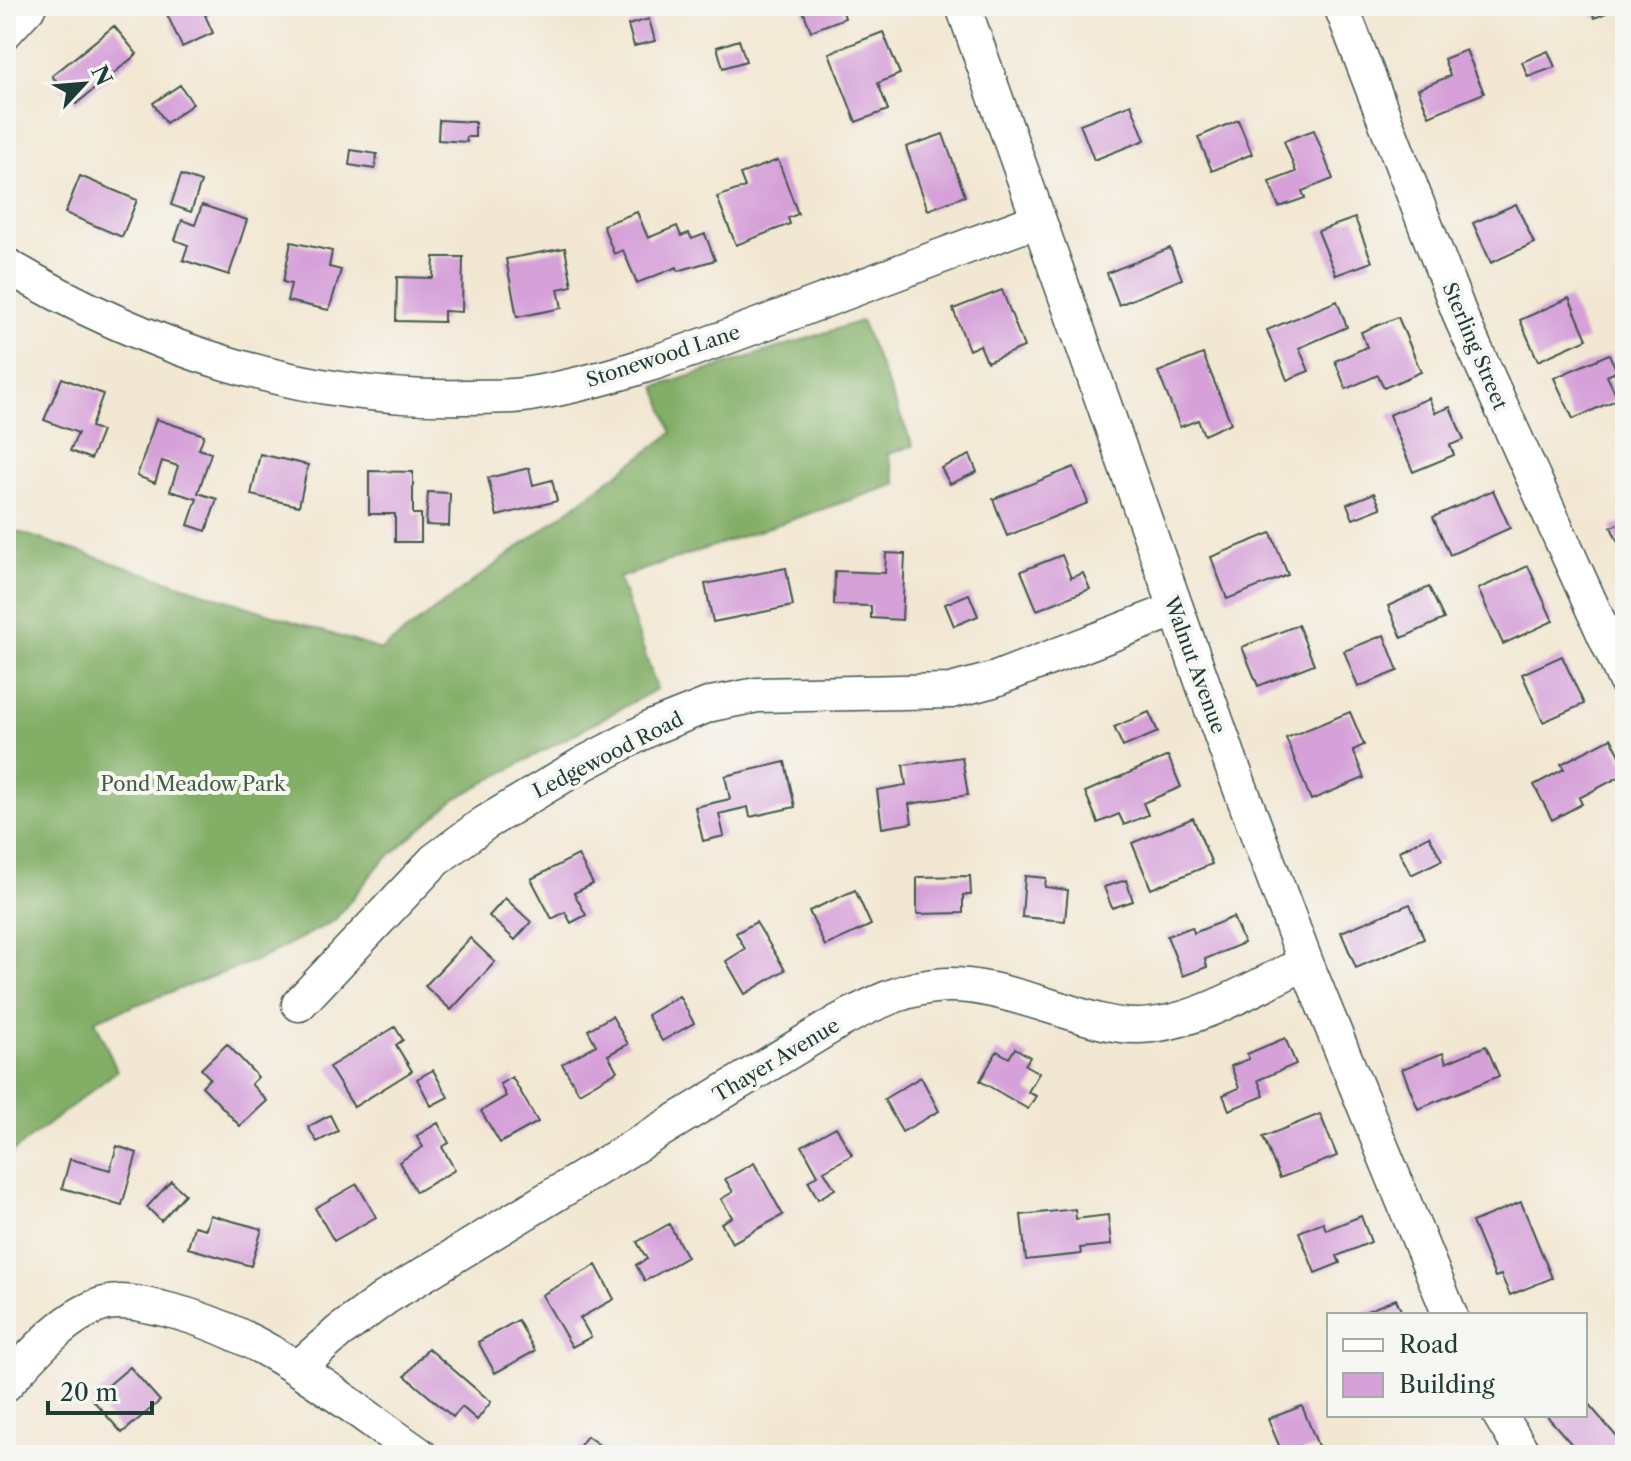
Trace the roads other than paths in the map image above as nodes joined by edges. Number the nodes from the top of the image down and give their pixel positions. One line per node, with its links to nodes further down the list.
1 (29, 6): 4 (street)
2 (963, 6): 5 (street, Walnut Avenue)
3 (1341, 6): 8 (street, Sterling Street)
4 (6, 31)
5 (1038, 220): 6 (street, Stonewood Lane); 7 (street, Walnut Avenue)
6 (6, 265)
7 (1174, 610): 9 (street, Walnut Avenue); 10 (street, Ledgewood Road)
8 (1625, 680)
9 (1306, 963): 11 (street, Walnut Avenue); 12 (street, Thayer Avenue)
10 (299, 1004)
11 (1449, 1313)
12 (300, 1366): 13 (street); 15 (street)
13 (6, 1384)
14 (1501, 1417): 16 (street)
15 (420, 1455)
16 (1524, 1455)

